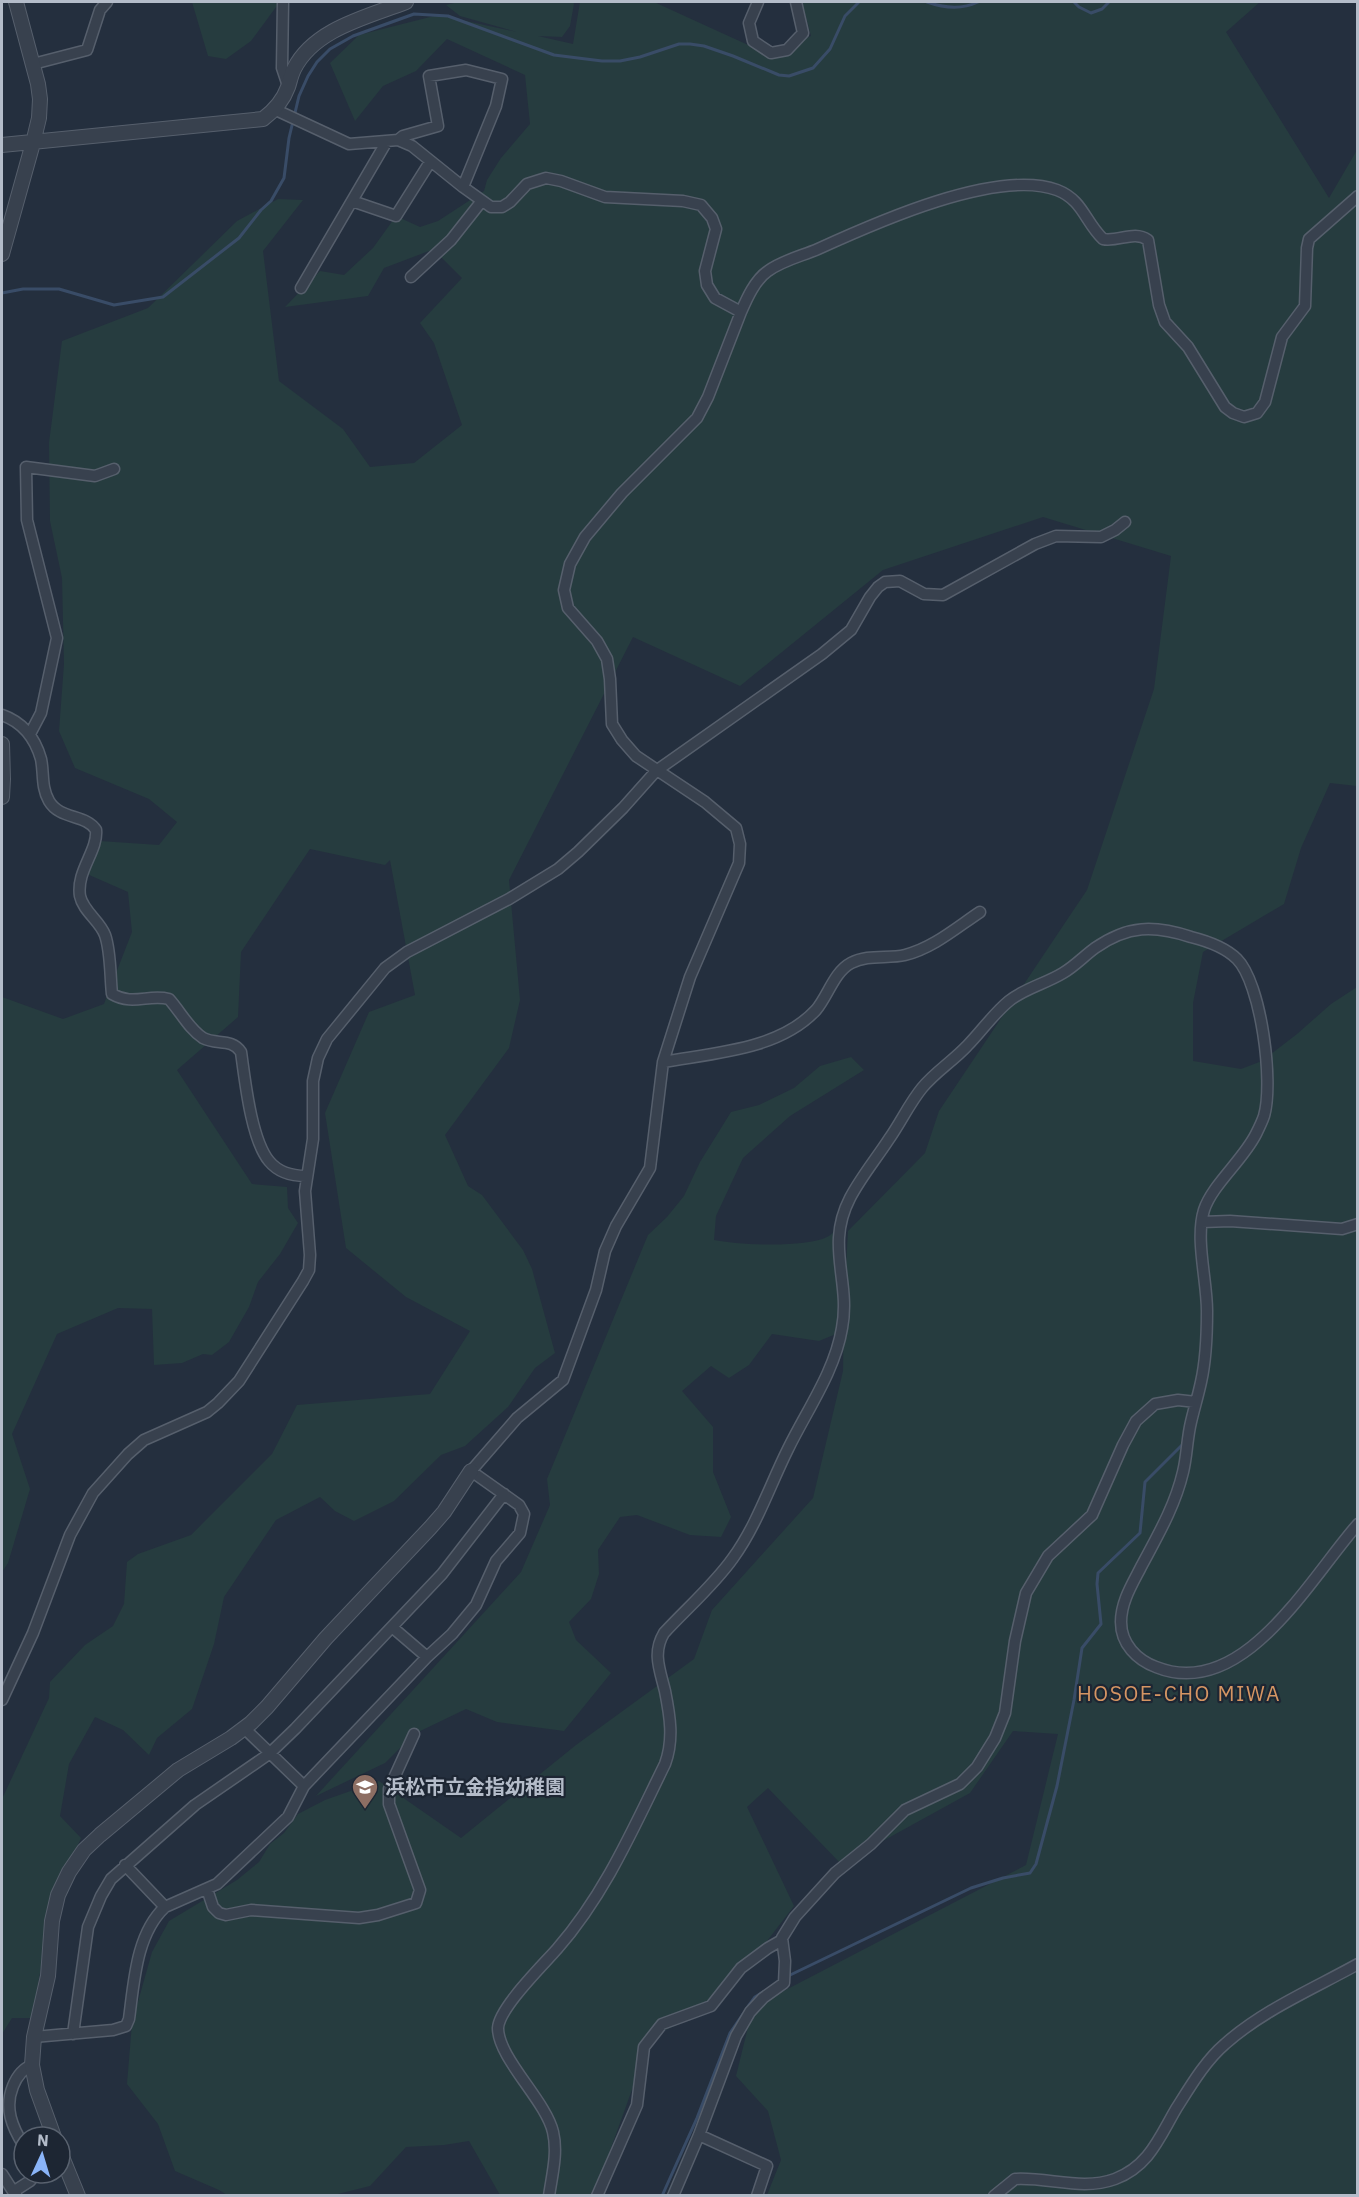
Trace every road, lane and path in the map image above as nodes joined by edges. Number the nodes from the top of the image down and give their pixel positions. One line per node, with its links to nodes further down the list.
1 (16, 2): 7 (street)
2 (107, 2): 7 (street)
3 (283, 2): 8 (street)
4 (406, 2): 8 (street)
5 (759, 2): 6 (street)
6 (796, 2)
7 (33, 64): 11 (street)
8 (288, 87): 9 (street)
9 (279, 111): 10 (street); 11 (street)
10 (392, 140): 13 (street); 14 (street); 16 (street)
11 (33, 143): 12 (street); 18 (street)
12 (2, 145)
13 (430, 162): 14 (street); 16 (street)
14 (463, 188): 17 (street)
15 (1358, 196): 21 (street)
16 (352, 201): 20 (street)
17 (481, 202): 19 (street); 21 (street)
18 (2, 254)
19 (411, 277)
20 (301, 288)
21 (741, 312): 27 (street)
22 (114, 469): 25 (street)
23 (1125, 522): 27 (street)
24 (2, 715): 25 (street)
25 (30, 734): 31 (street)
26 (2, 744): 28 (street)
27 (656, 771): 30 (street); 31 (street)
28 (2, 796)
29 (980, 912): 30 (street)
30 (663, 1062): 35 (street)
31 (306, 1176): 40 (street)
32 (1202, 1222): 33 (street); 34 (street); 62 (street)
33 (1358, 1224)
34 (1196, 1402): 37 (street); 48 (street)
35 (471, 1471): 36 (street); 41 (street)
36 (504, 1494): 38 (street); 39 (street)
37 (1358, 1524)
38 (392, 1627): 39 (street); 43 (street)
39 (427, 1657): 44 (street)
40 (2, 1700)
41 (244, 1728): 43 (street); 51 (street)
42 (414, 1734): 46 (street)
43 (269, 1754): 44 (street); 45 (street)
44 (304, 1786): 46 (street)
45 (125, 1865): 47 (street); 50 (street)
46 (207, 1890): 47 (street)
47 (165, 1908): 50 (street)
48 (782, 1940): 55 (street); 63 (street)
49 (1358, 1964): 66 (street)
50 (73, 2034): 51 (street)
51 (34, 2037): 52 (street)
52 (32, 2065): 53 (street); 54 (street)
53 (14, 2125)
54 (50, 2125)
55 (699, 2134): 59 (street); 65 (street)
56 (2, 2174): 60 (street)
57 (72, 2181): 61 (street)
58 (24, 2185): 60 (street)
59 (674, 2193): 64 (street)
60 (16, 2196)
61 (78, 2196)
62 (549, 2196)
63 (597, 2196)
64 (687, 2196)
65 (757, 2196)
66 (994, 2196)

